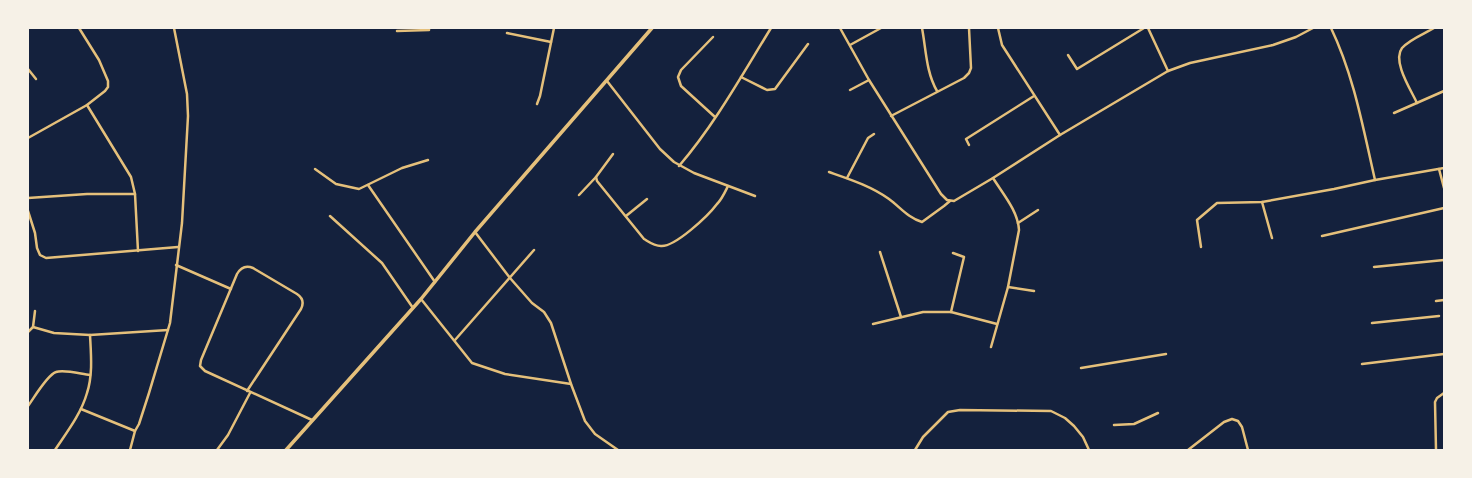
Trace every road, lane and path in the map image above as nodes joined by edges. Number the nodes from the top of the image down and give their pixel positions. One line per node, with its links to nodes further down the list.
1 (78, 28): 36 (street)
2 (174, 28): 74 (street)
3 (429, 28): 17 (street)
4 (554, 28): 20 (street)
5 (652, 28): 29 (main road)
6 (771, 28): 26 (street)
7 (840, 28): 22 (street)
8 (881, 28): 22 (street)
9 (922, 28): 31 (street)
10 (969, 28): 31 (street)
11 (998, 28): 33 (street)
12 (1144, 28): 23 (street)
13 (1148, 28): 25 (street)
14 (1314, 28): 25 (street)
15 (1331, 28): 54 (street)
16 (1434, 28): 34 (street)
17 (397, 31)
18 (507, 33): 20 (street)
19 (713, 37): 39 (street)
20 (551, 42): 35 (street)
21 (808, 44): 26 (street)
22 (850, 45): 28 (street)
23 (1068, 55)
24 (28, 69): 27 (street)
25 (1168, 71): 41 (street)
26 (741, 77): 39 (street)
27 (36, 79)
28 (869, 80): 30 (street); 38 (street)
29 (607, 81): 46 (street); 71 (main road)
30 (850, 90)
31 (937, 91): 38 (street)
32 (1444, 92): 34 (street)
33 (1035, 96): 41 (street); 43 (street)
34 (1417, 103): 37 (street)
35 (537, 104)
36 (87, 105): 42 (street); 58 (street)
37 (1394, 113)
38 (891, 116): 63 (street)
39 (715, 117): 46 (street)
40 (874, 134): 52 (street)
41 (1060, 135): 53 (street)
42 (28, 138)
43 (969, 146)
44 (613, 154): 51 (street)
45 (428, 160): 55 (street)
46 (679, 166): 56 (street)
47 (1439, 168): 48 (street); 54 (street); 57 (street)
48 (1444, 168)
49 (315, 169): 55 (street)
50 (829, 172): 52 (street)
51 (596, 178): 59 (street); 69 (street)
52 (846, 178): 63 (street)
53 (993, 178): 63 (street); 70 (street)
54 (1374, 180): 64 (street)
55 (368, 185): 84 (street)
56 (728, 186): 60 (street); 69 (street)
57 (1444, 188)
58 (135, 194): 61 (street); 77 (street)
59 (579, 195)
60 (755, 196)
61 (28, 198)
62 (647, 199): 69 (street)
63 (950, 201)
64 (1262, 202): 73 (street); 75 (street)
65 (1444, 208): 72 (street)
66 (1038, 210): 70 (street)
67 (28, 211): 77 (street)
68 (330, 216): 91 (street)
69 (626, 216)
70 (1018, 222): 85 (street)
71 (475, 232): 83 (street); 84 (main road)
72 (1322, 236)
73 (1272, 238)
74 (178, 247): 77 (street); 81 (street)
75 (1201, 247)
76 (534, 250): 83 (street)
77 (138, 251)
78 (880, 252): 95 (street)
79 (953, 254): 93 (street)
80 (1444, 260): 82 (street)
81 (176, 265): 86 (street); 100 (street)
82 (1374, 267)
83 (510, 278): 103 (street); 110 (street)
84 (436, 282): 88 (main road)
85 (1008, 287): 87 (street); 98 (street)
86 (231, 289): 111 (street); 111 (street)
87 (1034, 291)
88 (421, 299): 91 (main road); 103 (street)
89 (1444, 300): 90 (street)
90 (1436, 301)
91 (413, 308): 116 (main road)
92 (35, 311): 99 (street)
93 (951, 312): 95 (street); 98 (street)
94 (1439, 316): 96 (street)
95 (901, 317): 97 (street)
96 (1372, 323)
97 (873, 324)
98 (997, 324): 104 (street)
99 (33, 327): 101 (street); 102 (street)
100 (168, 330): 102 (street); 118 (street)
101 (28, 332)
102 (90, 335): 109 (street)
103 (455, 340): 110 (street)
104 (991, 347)
105 (1166, 354): 108 (street)
106 (1444, 354): 107 (street)
107 (1362, 364)
108 (1081, 368)
109 (90, 375): 113 (street); 114 (street)
110 (571, 384): 123 (street)
111 (249, 392): 116 (street); 121 (street)
112 (1444, 393): 128 (street)
113 (28, 406)
114 (81, 409): 118 (street); 119 (street)
115 (1158, 414): 117 (street)
116 (312, 420): 122 (main road)
117 (1114, 425)
118 (135, 431): 120 (street)
119 (55, 450)
120 (130, 450)
121 (217, 450)
122 (286, 450)
123 (618, 450)
124 (915, 450): 125 (street)
125 (1090, 450)
126 (1188, 450): 127 (street)
127 (1248, 450)
128 (1436, 450)

